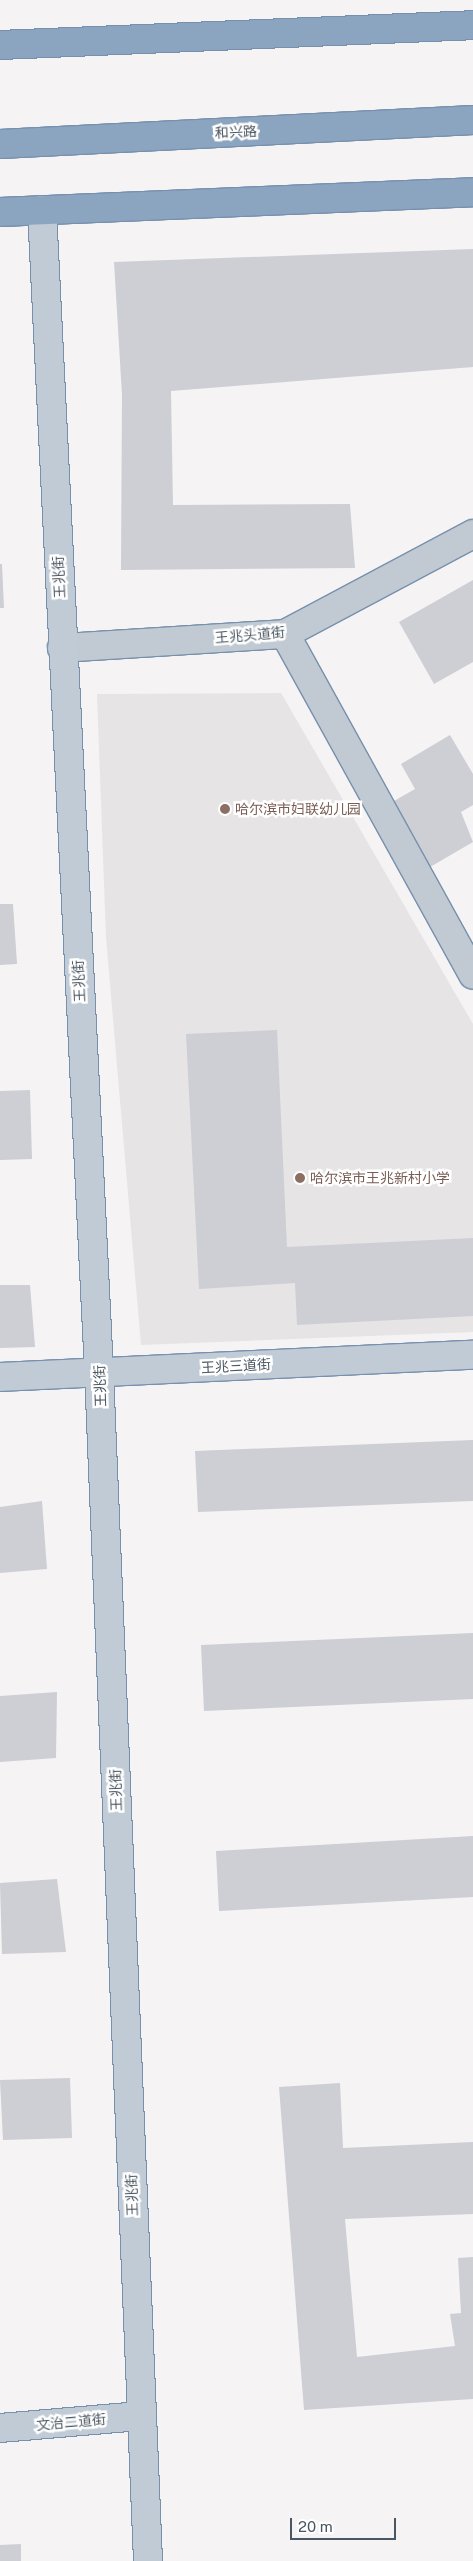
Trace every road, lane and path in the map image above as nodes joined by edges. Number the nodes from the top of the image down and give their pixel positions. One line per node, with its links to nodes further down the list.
1 (473, 25): 2 (highway)
2 (0, 45)
3 (473, 120): 4 (highway, 和兴路)
4 (0, 144)
5 (473, 192): 6 (highway)
6 (42, 210): 7 (highway); 10 (main road, 王兆街)
7 (0, 212)
8 (473, 534): 9 (street, 王兆头道街)
9 (285, 634): 10 (street, 王兆头道街); 11 (street)
10 (62, 648): 13 (main road, 王兆街)
11 (473, 974)
12 (473, 1355): 13 (main road, 王兆三道街)
13 (99, 1372): 14 (main road, 王兆三道街); 15 (main road, 王兆街)
14 (0, 1377)
15 (141, 2416): 16 (main road, 文治二道街); 17 (main road, 王兆街)
16 (0, 2428)
17 (148, 2561)

